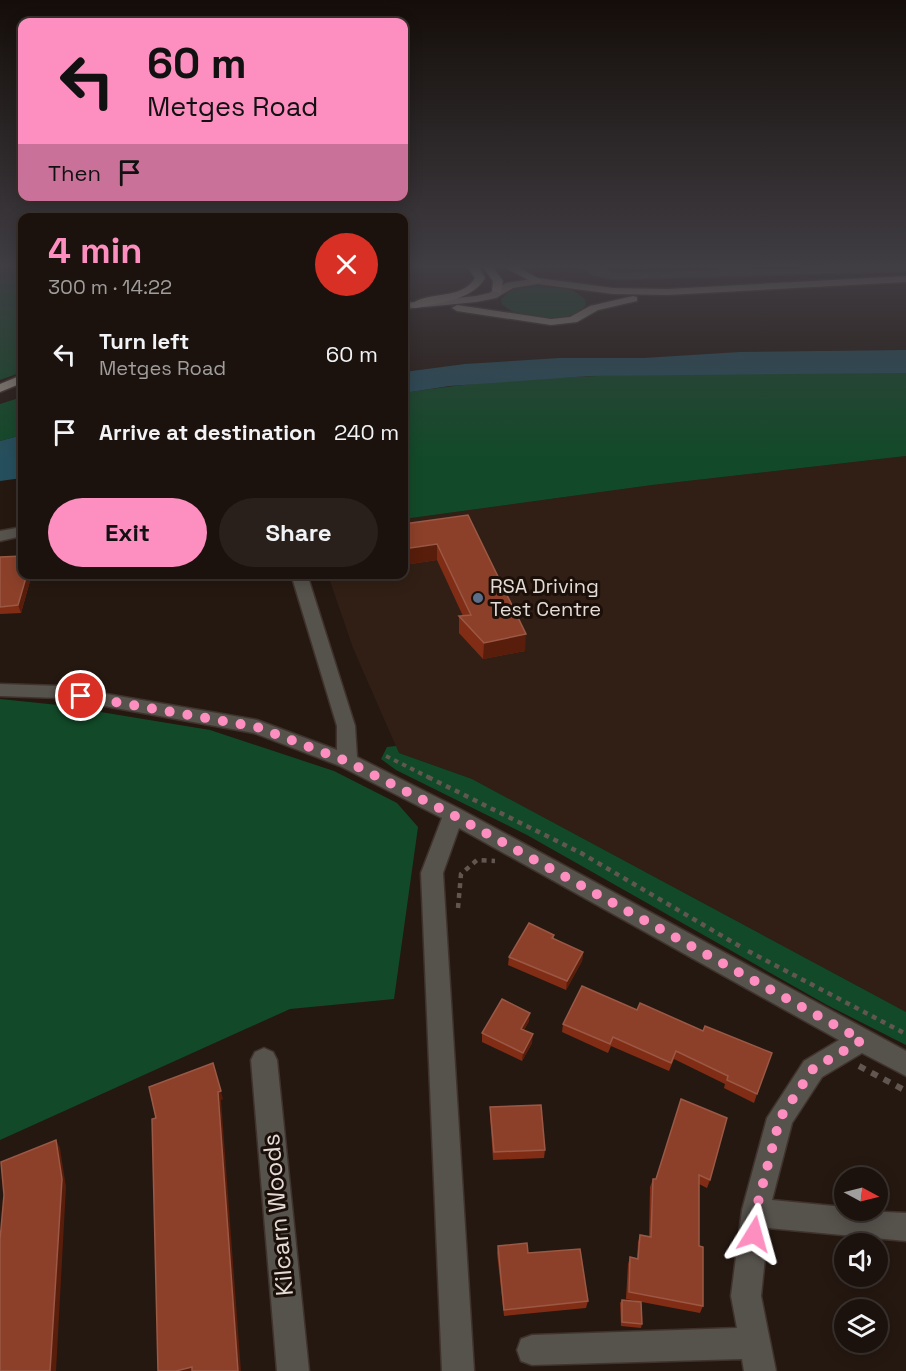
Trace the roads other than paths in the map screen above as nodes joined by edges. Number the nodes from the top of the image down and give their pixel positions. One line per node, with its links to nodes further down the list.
1 (18, 381): 2 (main road)
2 (0, 388)
3 (18, 533): 4 (street)
4 (0, 537)
5 (301, 579): 7 (street)
6 (0, 690): 7 (street)
7 (346, 761): 8 (street)
8 (453, 815): 9 (street); 17 (street)
9 (862, 1040): 11 (street); 12 (street)
10 (264, 1060): 16 (street, Kilcarn Woods)
11 (906, 1064)
12 (756, 1214): 13 (street); 15 (street)
13 (906, 1227)
14 (532, 1350): 15 (street)
15 (757, 1357)
16 (293, 1371)
17 (458, 1371)

